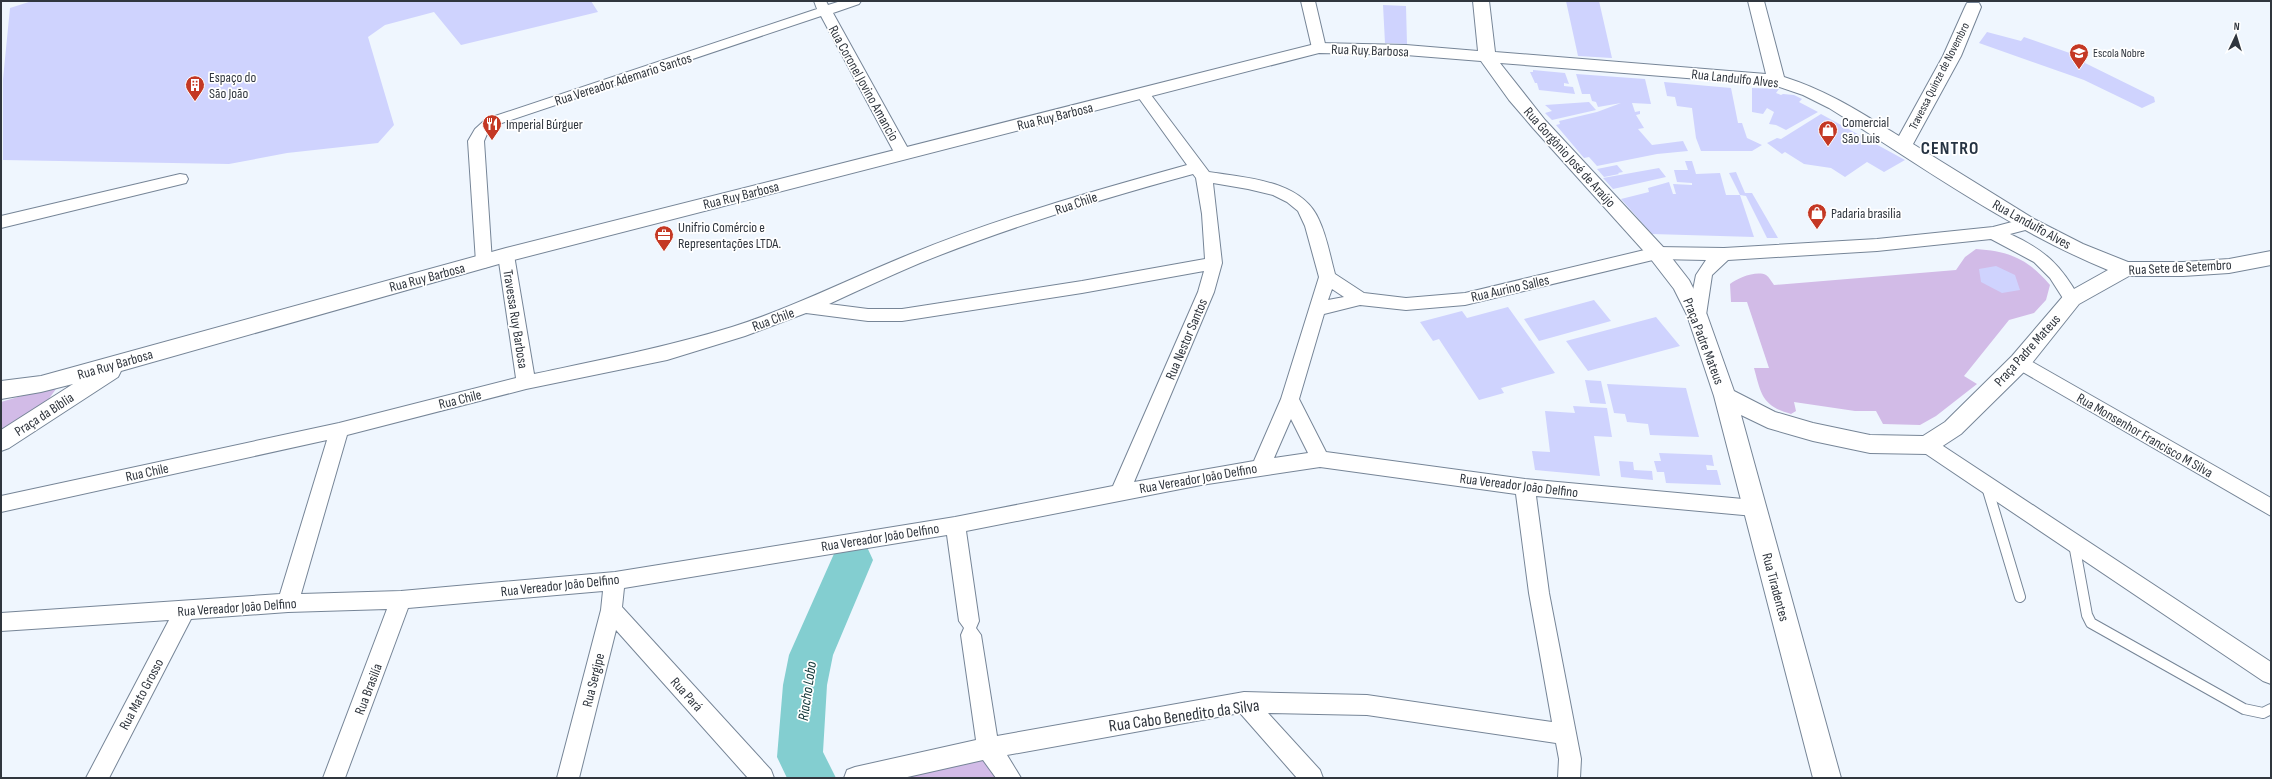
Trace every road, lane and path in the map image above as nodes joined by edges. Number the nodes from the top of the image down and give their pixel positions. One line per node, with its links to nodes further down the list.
1 (854, 1): 6 (street, Rua Vereador Ademario Santos)
2 (1308, 1): 7 (street)
3 (1481, 1): 8 (street)
4 (1756, 1): 9 (street)
5 (1974, 3): 11 (street, Travessa Quinze de Novembro)
6 (822, 6): 12 (street, Rua Coronel Jovino Amancio); 22 (street, Rua Vereador Ademario Santos)
7 (1318, 48): 8 (street, Rua Ruy Barbosa); 10 (street, Rua Ruy Barbosa)
8 (1487, 57): 9 (street, Rua Landulfo Alves); 18 (street, Rua Gorgônio José de Araújo)
9 (1776, 80): 11 (street, Rua Landulfo Alves)
10 (1144, 94): 12 (street, Rua Ruy Barbosa); 13 (street)
11 (1903, 146): 16 (street, Rua Landulfo Alves)
12 (903, 154): 20 (street, Rua Ruy Barbosa)
13 (1200, 173): 23 (street, Rua Nestor Santos); 25 (street); 28 (street, Rua Chile)
14 (180, 179): 15 (street)
15 (1, 222)
16 (2027, 224): 17 (street); 24 (street, Rua Landulfo Alves)
17 (1994, 233): 19 (street); 26 (street)
18 (1657, 253): 19 (street); 27 (street, Rua Aurino Salles); 30 (street, Praça Padre Mateus)
19 (1724, 254): 30 (street)
20 (506, 255): 22 (street, Rua Ruy Barbosa); 33 (street, Travessa Ruy Barbosa)
21 (2271, 258): 24 (street, Rua Sete de Setembro)
22 (484, 262): 31 (street, Rua Ruy Barbosa)
23 (1214, 262): 28 (street); 44 (street, Rua Nestor Santos)
24 (2126, 268): 26 (street, Rua Sete de Setembro)
25 (1327, 278): 27 (street, Rua Aurino Salles); 29 (street)
26 (2072, 298): 32 (street, Praça Padre Mateus)
27 (1360, 299): 29 (street, Rua Aurino Salles)
28 (805, 306): 33 (street, Rua Chile)
29 (1318, 309): 36 (street)
30 (1697, 315): 35 (street, Praça Padre Mateus)
31 (128, 360): 34 (street, Rua Ruy Barbosa); 38 (street, Praça da Bíblia)
32 (2020, 362): 39 (street, Praça Padre Mateus); 47 (street, Rua Monsenhor Francisco M Silva)
33 (526, 382): 37 (street, Rua Chile)
34 (1, 390)
35 (1725, 396): 39 (street, Praça Padre Mateus); 46 (street, Rua Tiradentes)
36 (1290, 399): 40 (street); 41 (street)
37 (339, 430): 45 (street, Rua Chile); 53 (street)
38 (1, 442)
39 (1927, 446): 42 (street)
40 (1320, 459): 41 (street, Rua Vereador João Delfino); 43 (street, Rua Vereador João Delfino)
41 (1261, 467): 44 (street, Rua Vereador João Delfino)
42 (1986, 485): 49 (street); 51 (lane)
43 (1524, 487): 46 (street, Rua Vereador João Delfino); 60 (street)
44 (1120, 492): 48 (street, Rua Vereador João Delfino)
45 (1, 504)
46 (1754, 508): 70 (street, Rua Tiradentes)
47 (2271, 508)
48 (955, 525): 50 (street, Rua Vereador João Delfino); 61 (street)
49 (2074, 544): 57 (street); 59 (lane)
50 (615, 581): 52 (street, Rua Vereador João Delfino); 55 (street, Rua Sergipe)
51 (2020, 597)
52 (401, 600): 53 (street, Rua Vereador João Delfino); 63 (street, Rua Brasilía)
53 (288, 603): 54 (street, Rua Vereador João Delfino)
54 (186, 610): 56 (street, Rua Vereador João Delfino); 62 (street, Rua Mato Grosso)
55 (611, 610): 64 (street, Rua Sergipe); 65 (street, Rua Pará)
56 (1, 622)
57 (2271, 674)
58 (1244, 702): 60 (street, Rua Cabo Benedito da Silva); 61 (street, Rua Cabo Benedito da Silva); 68 (street)
59 (2271, 709)
60 (1564, 734): 69 (street)
61 (988, 748): 66 (street, Rua Cabo Benedito da Silva); 67 (street)
62 (97, 778)
63 (334, 778)
64 (568, 778)
65 (763, 778)
66 (855, 778)
67 (1010, 778)
68 (1312, 778)
69 (1569, 778)
70 (1827, 778)

